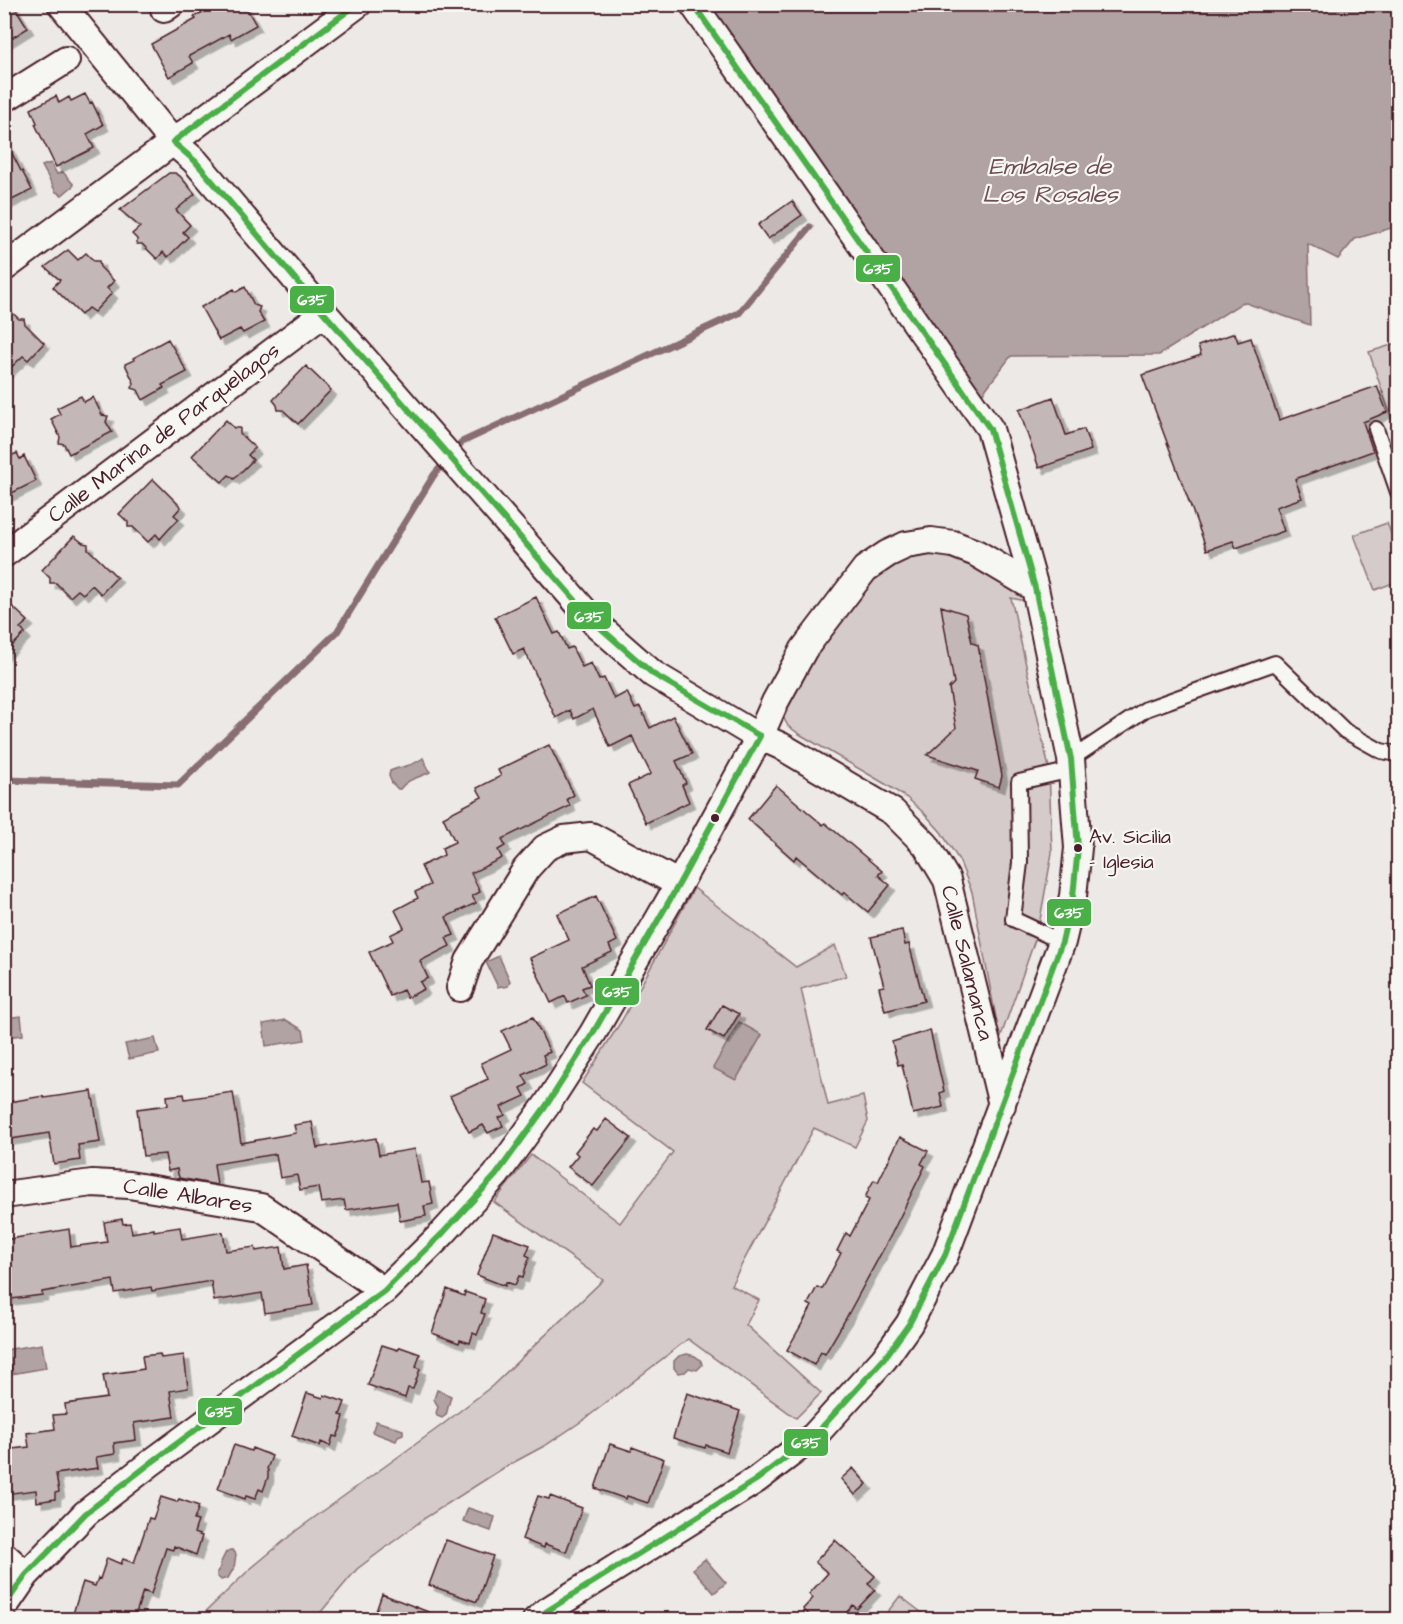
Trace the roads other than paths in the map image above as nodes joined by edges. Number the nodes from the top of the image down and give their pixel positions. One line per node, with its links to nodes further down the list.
1 (61, 4): 6 (street, Calle Salamanca)
2 (358, 4): 6 (street)
3 (693, 4): 12 (street)
4 (66, 60): 5 (street)
5 (4, 99)
6 (173, 142): 7 (street); 8 (street, Calle Salamanca)
7 (4, 268)
8 (324, 313): 11 (street, Calle Marina de Parquelagos); 13 (street, Calle Salamanca)
9 (1376, 429): 10 (lane)
10 (1398, 492)
11 (4, 554)
12 (1035, 588): 13 (street); 15 (street)
13 (760, 736): 16 (street); 19 (street, Calle Salamanca)
14 (1398, 754): 15 (lane)
15 (1072, 764): 17 (street); 17 (lane)
16 (679, 884): 18 (street); 21 (street)
17 (1062, 942): 19 (street)
18 (460, 988)
19 (1002, 1106): 25 (street)
20 (4, 1195): 21 (street, Calle Albares)
21 (384, 1291): 23 (street)
22 (4, 1556): 23 (street)
23 (26, 1575): 24 (street)
24 (4, 1607)
25 (536, 1620)

